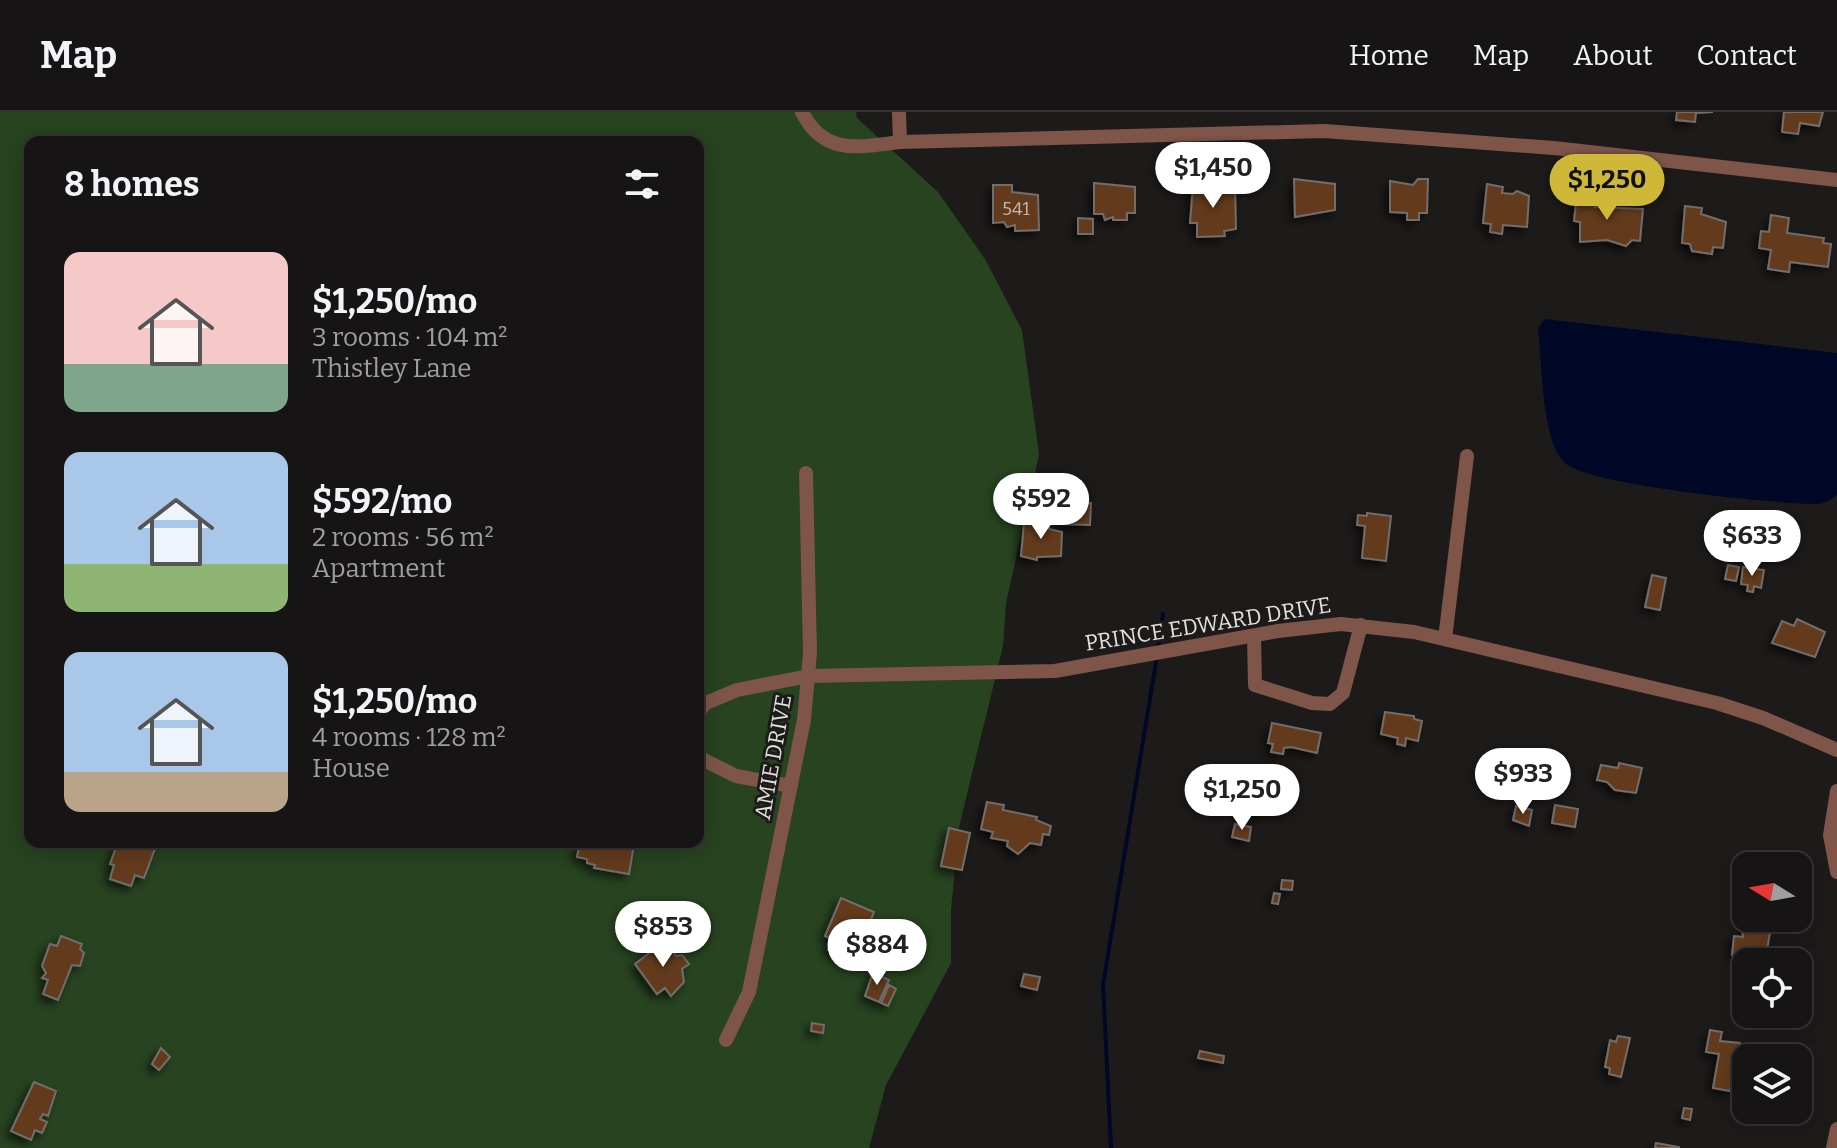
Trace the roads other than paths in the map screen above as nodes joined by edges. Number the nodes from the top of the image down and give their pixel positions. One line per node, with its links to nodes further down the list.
1 (802, 112): 3 (street)
2 (899, 112): 3 (street)
3 (900, 142): 4 (street)
4 (1837, 180)
5 (1467, 456): 9 (street)
6 (806, 473): 10 (street, AMIE DRIVE)
7 (1361, 625): 8 (street, PRINCE EDWARD DRIVE); 8 (street); 9 (street, PRINCE EDWARD DRIVE)
8 (1254, 636): 10 (street, PRINCE EDWARD DRIVE)
9 (1445, 639): 12 (street, PRINCE EDWARD DRIVE)
10 (809, 676): 11 (street, PRINCE EDWARD DRIVE); 14 (street, AMIE DRIVE)
11 (704, 705)
12 (1837, 750)
13 (704, 760): 14 (street)
14 (791, 786): 17 (street, AMIE DRIVE)
15 (1837, 791): 16 (street)
16 (1837, 872)
17 (726, 1040)
18 (1837, 1129): 19 (street)
19 (1833, 1148)

